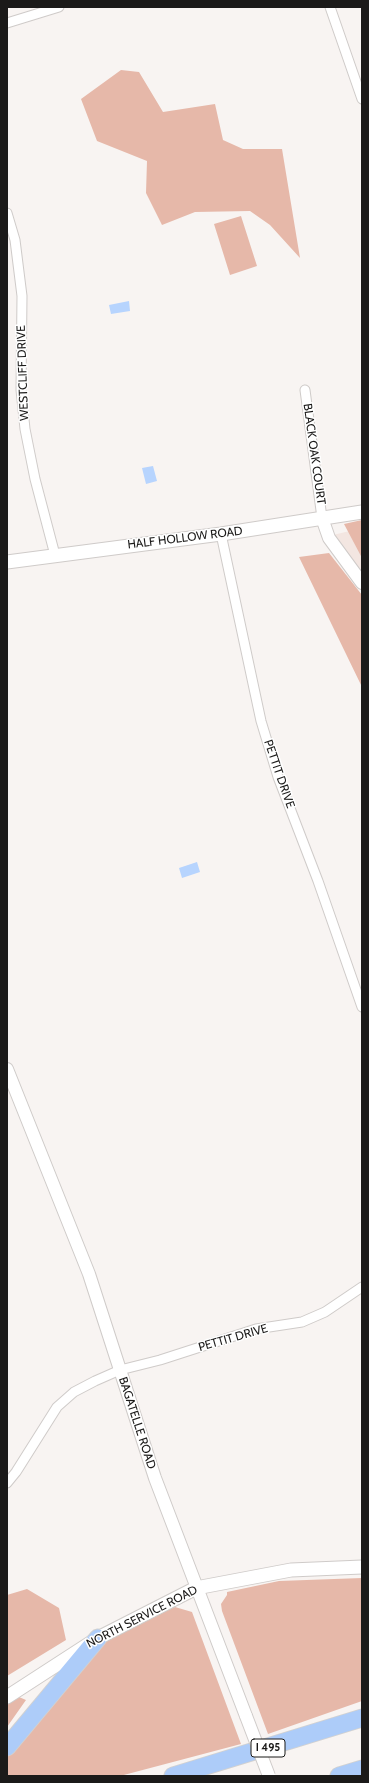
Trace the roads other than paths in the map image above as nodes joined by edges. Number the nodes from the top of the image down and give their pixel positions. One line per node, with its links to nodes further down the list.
1 (59, 7): 3 (street)
2 (330, 7): 4 (street)
3 (7, 23)
4 (362, 99)
5 (7, 212): 10 (street, WESTCLIFF DRIVE)
6 (305, 390): 8 (street, BLACK OAK COURT)
7 (362, 512): 8 (main road, HALF HOLLOW ROAD)
8 (322, 518): 9 (main road, HALF HOLLOW ROAD); 12 (street)
9 (221, 534): 10 (main road, HALF HOLLOW ROAD); 13 (street, PETTIT DRIVE)
10 (55, 555): 11 (main road, HALF HOLLOW ROAD)
11 (7, 562)
12 (362, 583)
13 (362, 1007)
14 (7, 1069): 16 (street, BAGATELLE ROAD)
15 (362, 1287): 16 (street, PETTIT DRIVE)
16 (120, 1370): 17 (street, PETTIT DRIVE); 19 (street, BAGATELLE ROAD)
17 (7, 1483)
18 (362, 1566): 19 (main road, NORTH SERVICE ROAD)
19 (196, 1588): 20 (main road, NORTH SERVICE ROAD); 26 (street, BAGATELLE ROAD, bridge)
20 (98, 1638): 21 (main road, NORTH SERVICE ROAD); 23 (highway)
21 (7, 1697)
22 (362, 1718): 25 (highway, I 495)
23 (7, 1747)
24 (362, 1769): 27 (highway)
25 (173, 1776)
26 (269, 1776)
27 (338, 1776)

